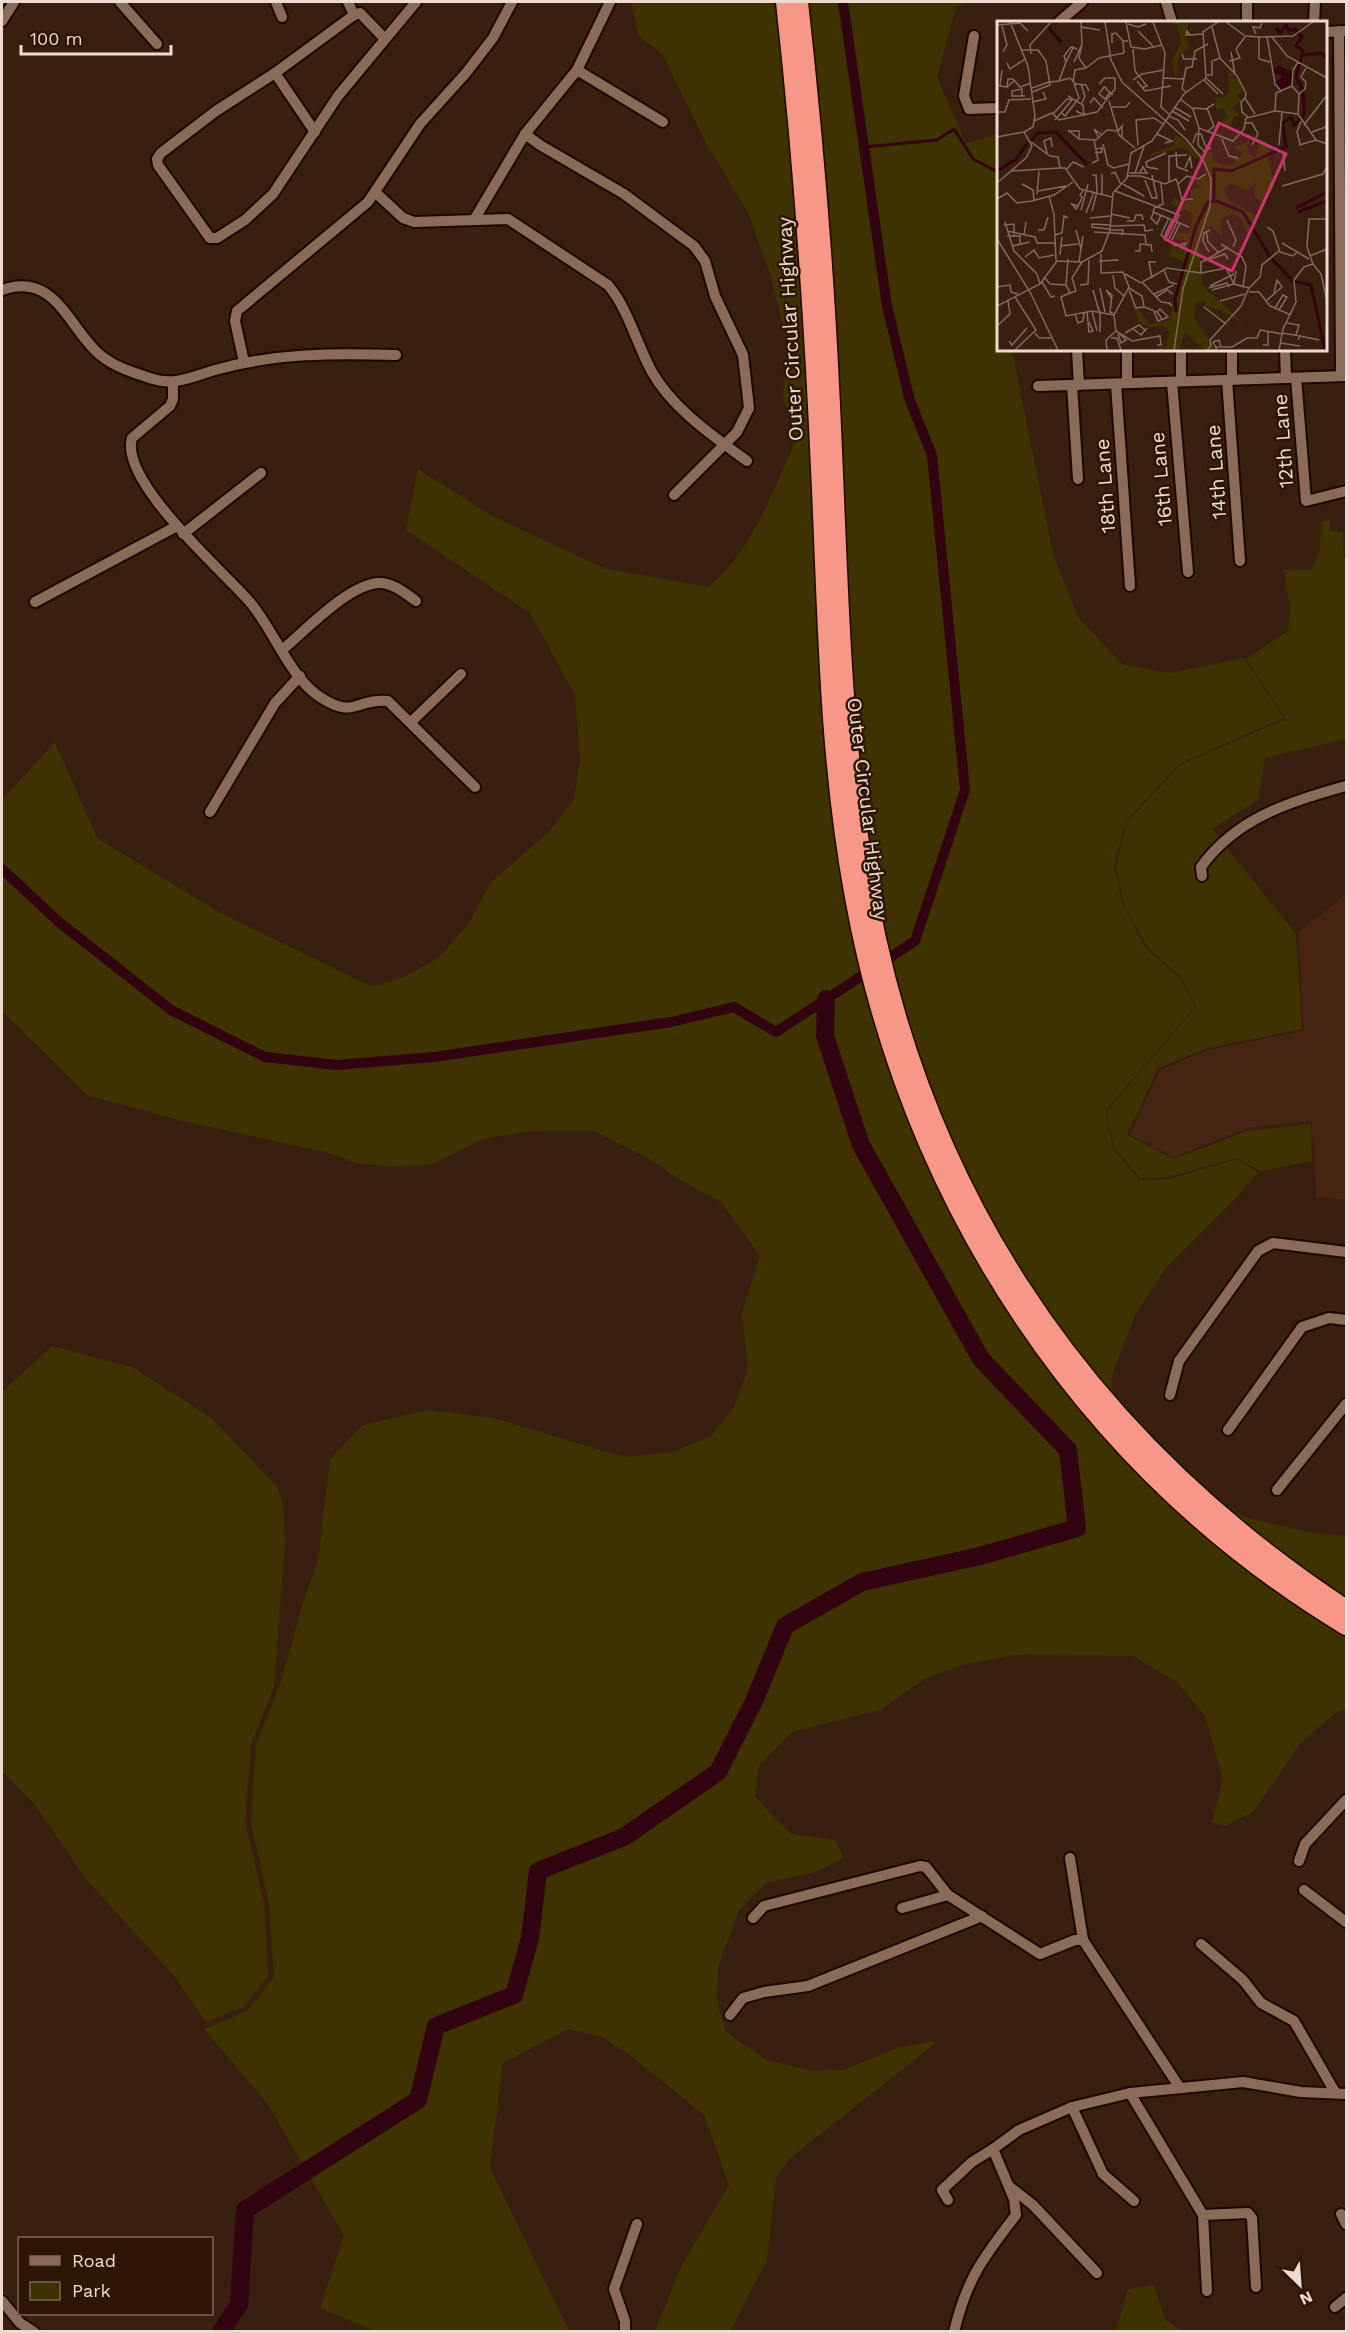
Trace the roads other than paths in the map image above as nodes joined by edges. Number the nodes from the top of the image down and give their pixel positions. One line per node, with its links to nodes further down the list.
1 (14, 2): 16 (street)
2 (120, 2): 25 (street)
3 (276, 2): 15 (street)
4 (348, 2): 14 (street)
5 (416, 2): 24 (street)
6 (512, 2): 32 (street)
7 (610, 2): 26 (street)
8 (785, 2): 77 (highway, Outer Circular Highway)
9 (799, 2): 76 (highway, Outer Circular Highway)
10 (1082, 2): 17 (street)
11 (1166, 2): 18 (street)
12 (1247, 2): 19 (street)
13 (1315, 2): 20 (street)
14 (354, 15): 24 (street); 27 (street)
15 (282, 17)
16 (2, 21)
17 (1060, 21)
18 (1172, 21)
19 (1247, 21)
20 (1314, 21)
21 (1343, 31): 22 (street); 42 (street)
22 (1327, 32)
23 (974, 36): 28 (street)
24 (386, 39): 30 (street)
25 (157, 44)
26 (577, 70): 29 (street); 31 (street)
27 (275, 73): 30 (street); 30 (street)
28 (997, 108)
29 (663, 122)
30 (315, 132)
31 (525, 134): 33 (street); 50 (street)
32 (375, 192): 33 (street); 41 (street)
33 (474, 220): 50 (street)
34 (2, 290): 45 (street)
35 (1077, 351): 48 (street)
36 (1127, 351): 47 (street, 18th Lane)
37 (1181, 351): 46 (street, 16th Lane)
38 (1232, 351): 44 (street, 14th Lane)
39 (1286, 351): 43 (street, 12th Lane)
40 (396, 355): 41 (street)
41 (244, 362): 45 (street)
42 (1344, 376): 43 (street)
43 (1291, 378): 44 (street); 54 (street, 12th Lane)
44 (1230, 380): 46 (street); 57 (street, 14th Lane)
45 (173, 382): 56 (street)
46 (1176, 382): 47 (street); 58 (street, 16th Lane)
47 (1122, 383): 48 (street); 59 (street, 18th Lane)
48 (1076, 385): 49 (street); 53 (street)
49 (1038, 386)
50 (724, 444): 51 (street); 55 (street)
51 (747, 461)
52 (261, 472): 56 (street)
53 (1078, 479)
54 (1347, 491)
55 (674, 495)
56 (180, 530): 61 (street); 62 (street)
57 (1240, 561)
58 (1188, 572)
59 (1130, 586)
60 (416, 601): 62 (street)
61 (35, 602)
62 (282, 650): 64 (street)
63 (461, 674): 65 (street)
64 (300, 676): 65 (street); 68 (street)
65 (411, 722): 67 (street)
66 (1347, 786): 69 (street)
67 (475, 787)
68 (210, 812)
69 (1202, 876)
70 (1347, 1252): 72 (street)
71 (1347, 1320): 74 (street)
72 (1170, 1395)
73 (1347, 1404): 75 (street)
74 (1228, 1430)
75 (1276, 1490)
76 (1347, 1610)
77 (1347, 1626)
78 (1345, 1804): 80 (street)
79 (1070, 1858): 87 (street)
80 (1299, 1861)
81 (1304, 1890): 86 (street)
82 (948, 1895): 83 (street); 84 (street); 85 (street)
83 (902, 1908)
84 (982, 1916): 87 (street); 89 (street)
85 (753, 1918)
86 (1347, 1922)
87 (1083, 1940): 90 (street)
88 (1201, 1944): 91 (street)
89 (730, 2015)
90 (1180, 2088): 91 (street); 92 (street)
91 (1335, 2092): 93 (street)
92 (1130, 2093): 94 (street); 99 (street)
93 (1347, 2094)
94 (1072, 2107): 95 (street); 98 (street)
95 (993, 2149): 96 (street); 97 (street)
96 (1007, 2185): 101 (street); 109 (street)
97 (948, 2200)
98 (1134, 2201)
99 (1203, 2215): 102 (street); 103 (street)
100 (636, 2224): 108 (street)
101 (1098, 2273)
102 (1256, 2287)
103 (1207, 2291)
104 (1347, 2298): 106 (street)
105 (2, 2301): 107 (street)
106 (1335, 2307)
107 (33, 2331)
108 (625, 2331)
109 (954, 2331)

